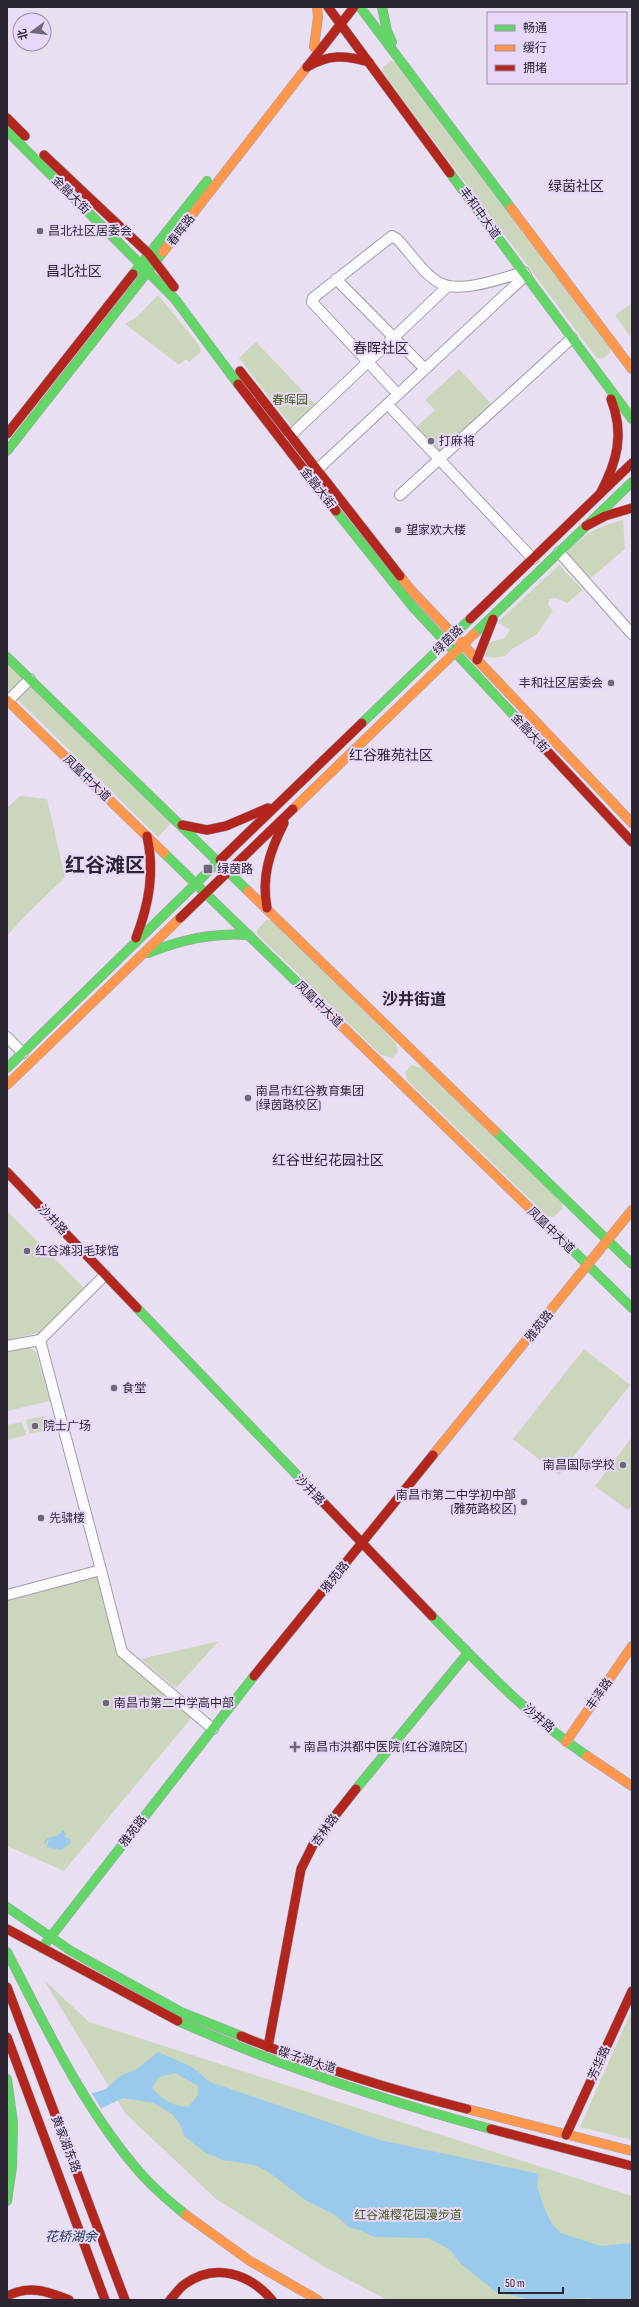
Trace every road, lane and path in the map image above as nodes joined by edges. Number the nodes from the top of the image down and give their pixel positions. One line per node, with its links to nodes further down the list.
1 (317, 7): 8 (main road)
2 (328, 7): 7 (main road, 丰和中大道)
3 (346, 7): 7 (main road, 春晖路)
4 (354, 7): 7 (main road, 春晖路)
5 (360, 7): 10 (main road)
6 (382, 7): 10 (main road)
7 (339, 21): 8 (main road, 春晖路); 9 (main road, 丰和中大道); 11 (main road, 春晖路)
8 (314, 47): 14 (main road, 春晖路)
9 (369, 62): 11 (main road); 18 (main road, 丰和中大道)
10 (402, 62): 23 (main road)
11 (307, 67): 15 (main road, 春晖路)
12 (7, 118): 14 (main road, 金融大街)
13 (7, 132): 16 (main road, 金融大街)
14 (149, 254): 15 (main road, 金融大街); 16 (main road, 春晖路)
15 (156, 263): 17 (main road, 春晖路); 33 (main road, 金融大街)
16 (141, 264): 17 (main road, 金融大街); 32 (main road, 春晖路)
17 (149, 272): 34 (main road, 春晖路); 48 (main road, 金融大街)
18 (525, 273): 20 (street); 22 (main road, 丰和中大道); 26 (street)
19 (336, 279): 20 (street); 21 (street); 24 (street)
20 (448, 286): 21 (street)
21 (394, 337): 24 (street); 26 (street)
22 (572, 338): 28 (main road, 丰和中大道); 35 (street)
23 (622, 356): 25 (main road); 27 (main road)
24 (369, 362): 29 (street); 33 (street)
25 (632, 362)
26 (425, 369): 37 (street)
27 (632, 369)
28 (599, 374): 31 (main road, 丰和中大道); 39 (main road)
29 (393, 389)
30 (392, 409): 35 (street)
31 (632, 418)
32 (7, 434)
33 (290, 436): 37 (main road, 金融大街)
34 (7, 451)
35 (439, 460): 40 (street); 44 (street)
36 (632, 463): 39 (main road, 绿茵路)
37 (315, 467): 47 (main road, 金融大街)
38 (632, 482): 42 (main road, 绿茵路)
39 (600, 494): 44 (main road, 绿茵路)
40 (400, 495)
41 (632, 508): 42 (main road)
42 (586, 526): 43 (main road, 绿茵路)
43 (560, 552): 45 (main road, 绿茵路); 46 (street)
44 (533, 559): 47 (main road, 绿茵路)
45 (494, 616): 49 (main road, 绿茵路); 52 (main road)
46 (632, 634)
47 (454, 635): 48 (main road, 绿茵路); 49 (main road, 金融大街)
48 (446, 642): 50 (main road, 金融大街); 57 (main road, 绿茵路)
49 (463, 645): 50 (main road, 绿茵路); 52 (main road, 金融大街)
50 (455, 653): 53 (main road, 金融大街); 55 (main road, 绿茵路)
51 (7, 657): 54 (main road)
52 (477, 660): 59 (main road, 金融大街)
53 (468, 666): 55 (main road); 62 (main road, 金融大街)
54 (30, 679): 56 (street); 60 (main road)
55 (407, 699): 58 (main road, 绿茵路)
56 (7, 701): 61 (main road, 凤凰中大道)
57 (280, 802): 60 (main road); 63 (main road, 绿茵路)
58 (289, 813): 64 (main road, 绿茵路); 67 (main road)
59 (632, 823)
60 (181, 825): 63 (main road)
61 (146, 836): 65 (main road, 凤凰中大道); 69 (main road)
62 (632, 842)
63 (219, 861): 64 (main road); 65 (main road, 绿茵路)
64 (229, 871): 66 (main road, 绿茵路); 67 (main road)
65 (196, 884): 66 (main road, 凤凰中大道); 69 (main road, 绿茵路)
66 (206, 893): 68 (main road, 凤凰中大道); 70 (main road, 绿茵路)
67 (267, 908): 77 (main road)
68 (249, 935): 70 (main road); 79 (main road, 凤凰中大道)
69 (133, 945): 72 (main road, 绿茵路)
70 (140, 956): 74 (main road, 绿茵路)
71 (7, 1037): 72 (street)
72 (23, 1053): 73 (main road, 绿茵路)
73 (7, 1068)
74 (7, 1085)
75 (7, 1172): 80 (main road, 沙井路)
76 (632, 1210): 77 (main road, 雅苑路)
77 (608, 1240): 78 (main road); 79 (main road, 雅苑路)
78 (632, 1264)
79 (587, 1266): 81 (main road, 凤凰中大道); 84 (main road, 雅苑路)
80 (105, 1275): 82 (street); 84 (main road, 沙井路)
81 (632, 1308)
82 (40, 1340): 83 (street); 85 (street)
83 (7, 1346)
84 (362, 1544): 88 (main road, 沙井路); 89 (main road, 雅苑路)
85 (101, 1570): 86 (street); 89 (street)
86 (7, 1595)
87 (632, 1646): 90 (main road, 丰泽路)
88 (468, 1653): 90 (main road, 沙井路); 100 (main road, 杏林路)
89 (213, 1729): 94 (main road, 雅苑路)
90 (566, 1742): 91 (main road, 沙井路)
91 (632, 1786)
92 (7, 1907): 94 (main road, 碟子湖大道)
93 (7, 1929): 95 (main road, 碟子湖大道)
94 (50, 1938): 95 (main road, 雅苑路); 100 (main road, 碟子湖大道)
95 (42, 1948): 104 (main road, 碟子湖大道)
96 (7, 1952): 106 (main road)
97 (7, 1987): 110 (main road, 黄家湖东路)
98 (632, 1991): 102 (main road, 芳华路)
99 (7, 2037): 109 (main road, 黄家湖东路)
100 (268, 2047): 102 (main road, 碟子湖大道)
101 (7, 2079): 105 (main road)
102 (566, 2135): 103 (main road, 碟子湖大道)
103 (632, 2151)
104 (632, 2166)
105 (7, 2201)
106 (266, 2271): 113 (main road); 114 (main road)
107 (7, 2296): 108 (main road)
108 (68, 2300)
109 (104, 2300)
110 (125, 2300)
111 (170, 2300): 112 (main road)
112 (272, 2300)
113 (305, 2300)
114 (318, 2300)

